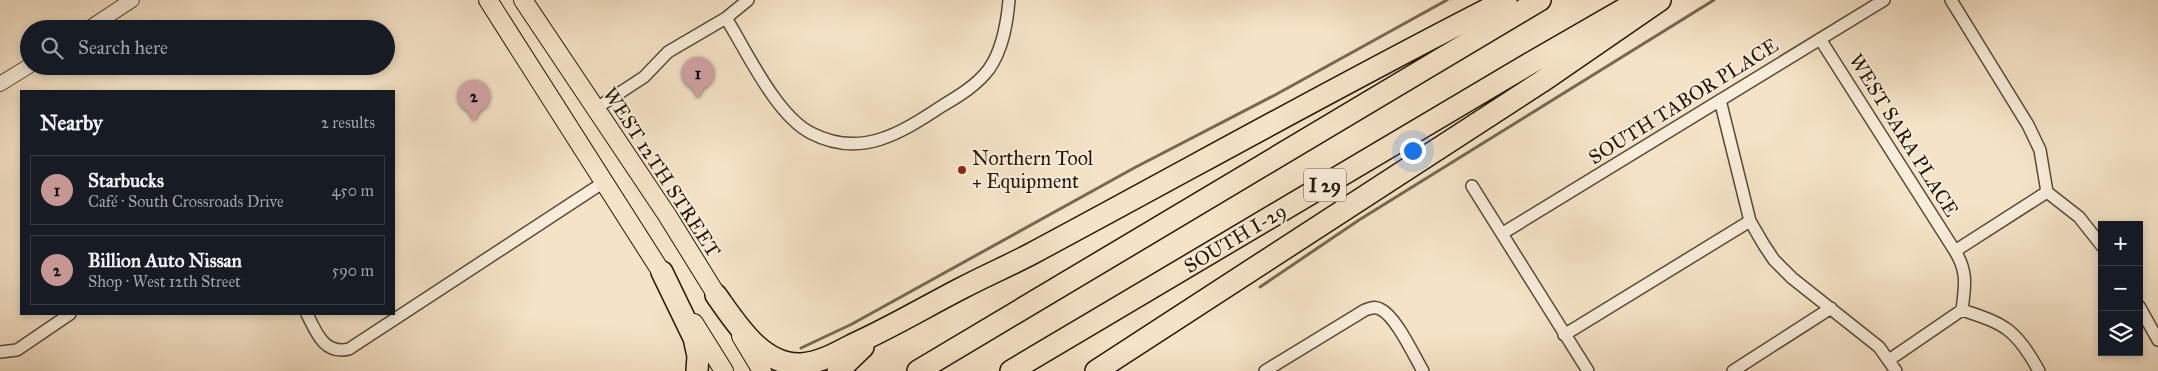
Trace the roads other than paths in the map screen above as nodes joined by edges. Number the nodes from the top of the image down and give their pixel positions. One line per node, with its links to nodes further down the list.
1 (132, 0): 13 (street)
2 (488, 0): 19 (main road)
3 (522, 0): 18 (main road, WEST 12TH STREET)
4 (748, 0): 12 (street)
5 (1009, 0): 12 (street)
6 (1506, 0): 33 (highway)
7 (1540, 0): 42 (highway, I 29)
8 (1640, 0): 43 (highway, SOUTH I-29 / I 29)
9 (1660, 0): 44 (highway)
10 (1884, 0): 14 (street, SOUTH TABOR PLACE)
11 (1951, 0): 21 (street)
12 (726, 18): 18 (street)
13 (102, 20)
14 (1820, 39): 17 (street, SOUTH TABOR PLACE); 25 (street, WEST SARA PLACE)
15 (20, 72): 16 (street)
16 (0, 84)
17 (1720, 100): 22 (street); 23 (street, SOUTH TABOR PLACE)
18 (595, 109): 27 (main road, WEST 12TH STREET)
19 (604, 182): 26 (main road); 32 (street)
20 (1472, 186): 23 (street)
21 (2047, 192): 24 (street); 25 (street)
22 (1750, 221): 28 (street); 34 (street)
23 (1502, 234): 34 (street)
24 (2098, 241)
25 (1955, 251): 29 (street, WEST SARA PLACE)
26 (662, 272): 38 (highway); 39 (main road)
27 (716, 295): 33 (highway); 40 (main road, WEST 12TH STREET)
28 (1830, 308): 37 (street); 48 (street)
29 (1962, 310): 37 (street); 50 (street)
30 (2142, 311): 35 (street)
31 (69, 315): 36 (street)
32 (307, 315)
33 (889, 328): 41 (highway)
34 (1564, 334): 47 (street)
35 (2158, 340)
36 (4, 353)
37 (1889, 360): 49 (street)
38 (697, 371)
39 (724, 371)
40 (762, 371)
41 (838, 371)
42 (918, 371)
43 (1011, 371)
44 (1096, 371)
45 (1265, 371): 46 (street)
46 (1423, 371)
47 (1588, 371)
48 (1733, 371)
49 (1896, 371)
50 (2039, 371)

